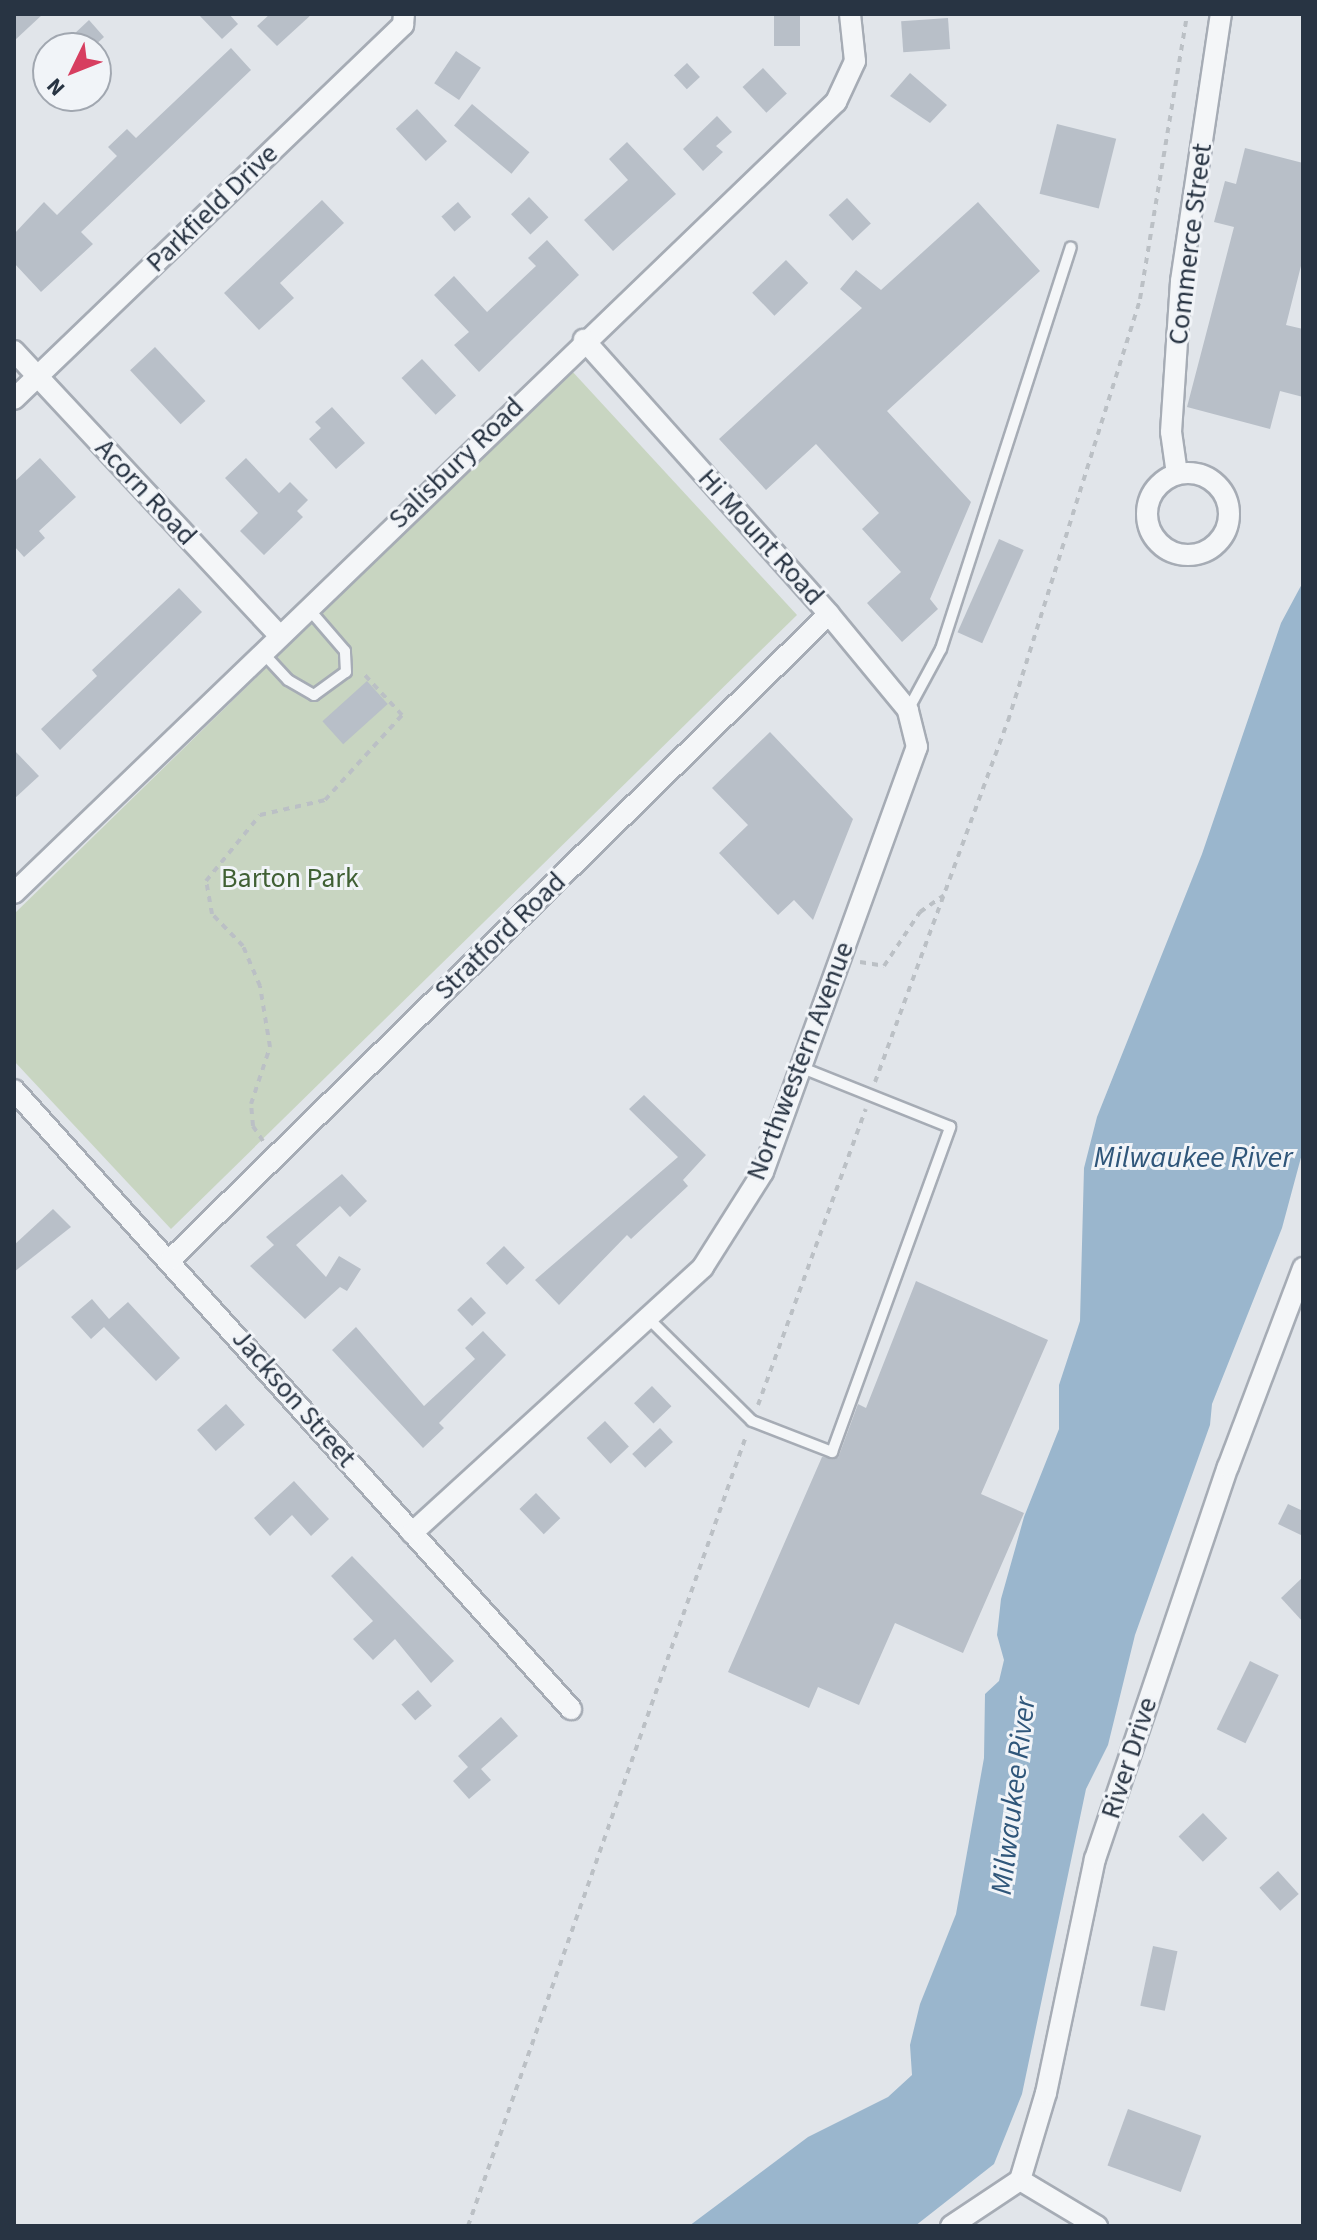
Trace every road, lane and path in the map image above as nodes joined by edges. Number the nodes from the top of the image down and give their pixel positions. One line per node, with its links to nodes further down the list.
1 (404, 14): 8 (street, Parkfield Drive)
2 (850, 14): 6 (street, Salisbury Road)
3 (1187, 14): 19 (path)
4 (1221, 14): 10 (street, Commerce Street)
5 (1071, 247): 16 (lane)
6 (584, 340): 11 (street, Salisbury Road); 12 (street, Hi Mount Road)
7 (14, 351): 8 (street, Acorn Road)
8 (38, 376): 9 (street, Parkfield Drive); 13 (street, Acorn Road)
9 (14, 399)
10 (1177, 474): 10 (street)
11 (306, 606): 13 (street, Salisbury Road); 15 (lane)
12 (829, 614): 16 (street, Hi Mount Road); 24 (street, Stratford Road)
13 (278, 634): 14 (street, Salisbury Road)
14 (261, 651): 15 (lane); 18 (street, Salisbury Road)
15 (348, 661): 24 (path)
16 (908, 710): 17 (street, Hi Mount Road)
17 (917, 747): 20 (street, Northwestern Avenue)
18 (14, 893)
19 (946, 893): 20 (path); 23 (path)
20 (839, 956): 21 (street, Northwestern Avenue)
21 (800, 1067): 23 (lane); 27 (street, Northwestern Avenue)
22 (14, 1090): 25 (street, Jackson Street)
23 (871, 1095): 28 (path); 28 (lane)
24 (277, 1155): 25 (street, Stratford Road)
25 (171, 1259): 29 (street, Jackson Street)
26 (1303, 1268): 31 (street, River Drive)
27 (648, 1318): 28 (lane); 29 (street, Northwestern Avenue)
28 (752, 1421): 32 (path)
29 (412, 1533): 30 (street, Jackson Street)
30 (571, 1709)
31 (1020, 2180): 33 (street); 34 (street)
32 (468, 2226)
33 (951, 2226)
34 (1097, 2226)

